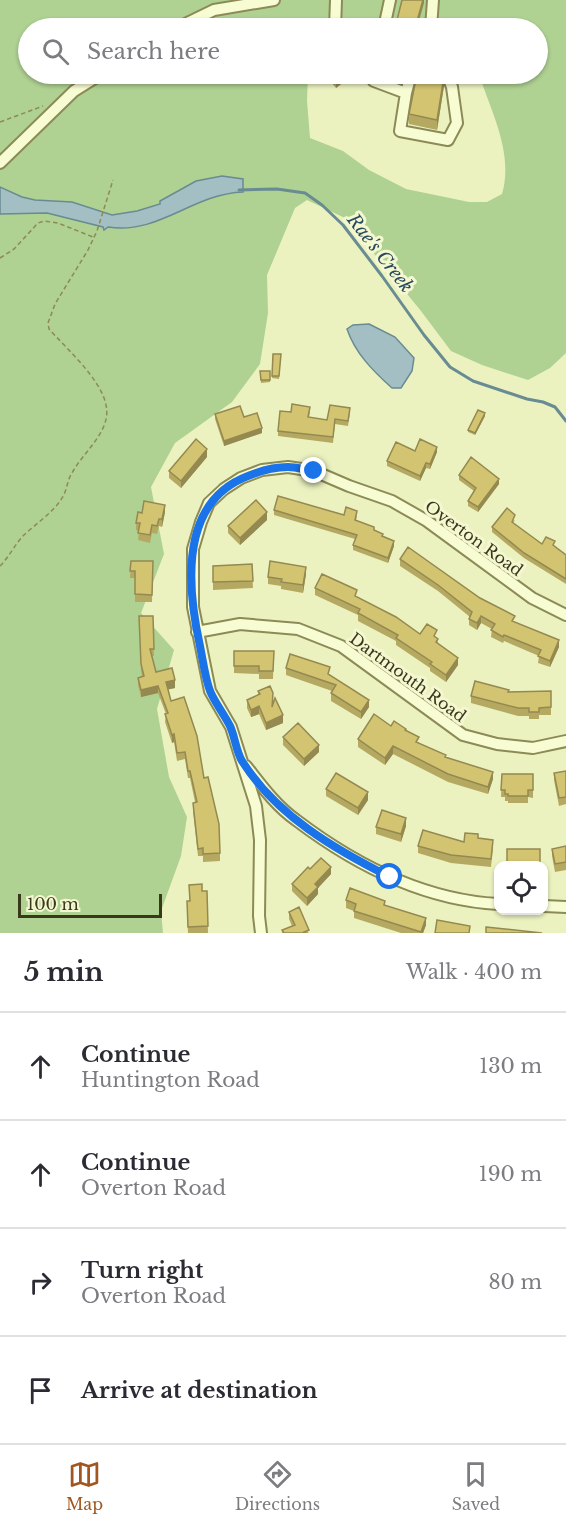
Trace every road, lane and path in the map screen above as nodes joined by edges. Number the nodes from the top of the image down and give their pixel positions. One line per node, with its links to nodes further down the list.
1 (274, 0): 5 (street)
2 (336, 0): 7 (street)
3 (390, 0): 8 (street)
4 (433, 0): 9 (street)
5 (213, 5): 6 (street)
6 (193, 18)
7 (335, 18)
8 (386, 18)
9 (432, 18)
10 (85, 84): 17 (street)
11 (382, 84): 14 (street)
12 (408, 84): 14 (street)
13 (451, 84): 14 (street)
14 (406, 93)
15 (46, 105): 16 (path)
16 (0, 122)
17 (0, 163)
18 (113, 180): 19 (path)
19 (94, 238): 20 (path); 21 (path)
20 (0, 258)
21 (0, 566)
22 (566, 615): 23 (street, Overton Road)
23 (197, 632): 24 (street, Dartmouth Road); 25 (street, Overton Road)
24 (566, 741)
25 (241, 759): 26 (street); 29 (street, Overton Road)
26 (494, 904)
27 (548, 906): 28 (street)
28 (566, 907)
29 (261, 933)

